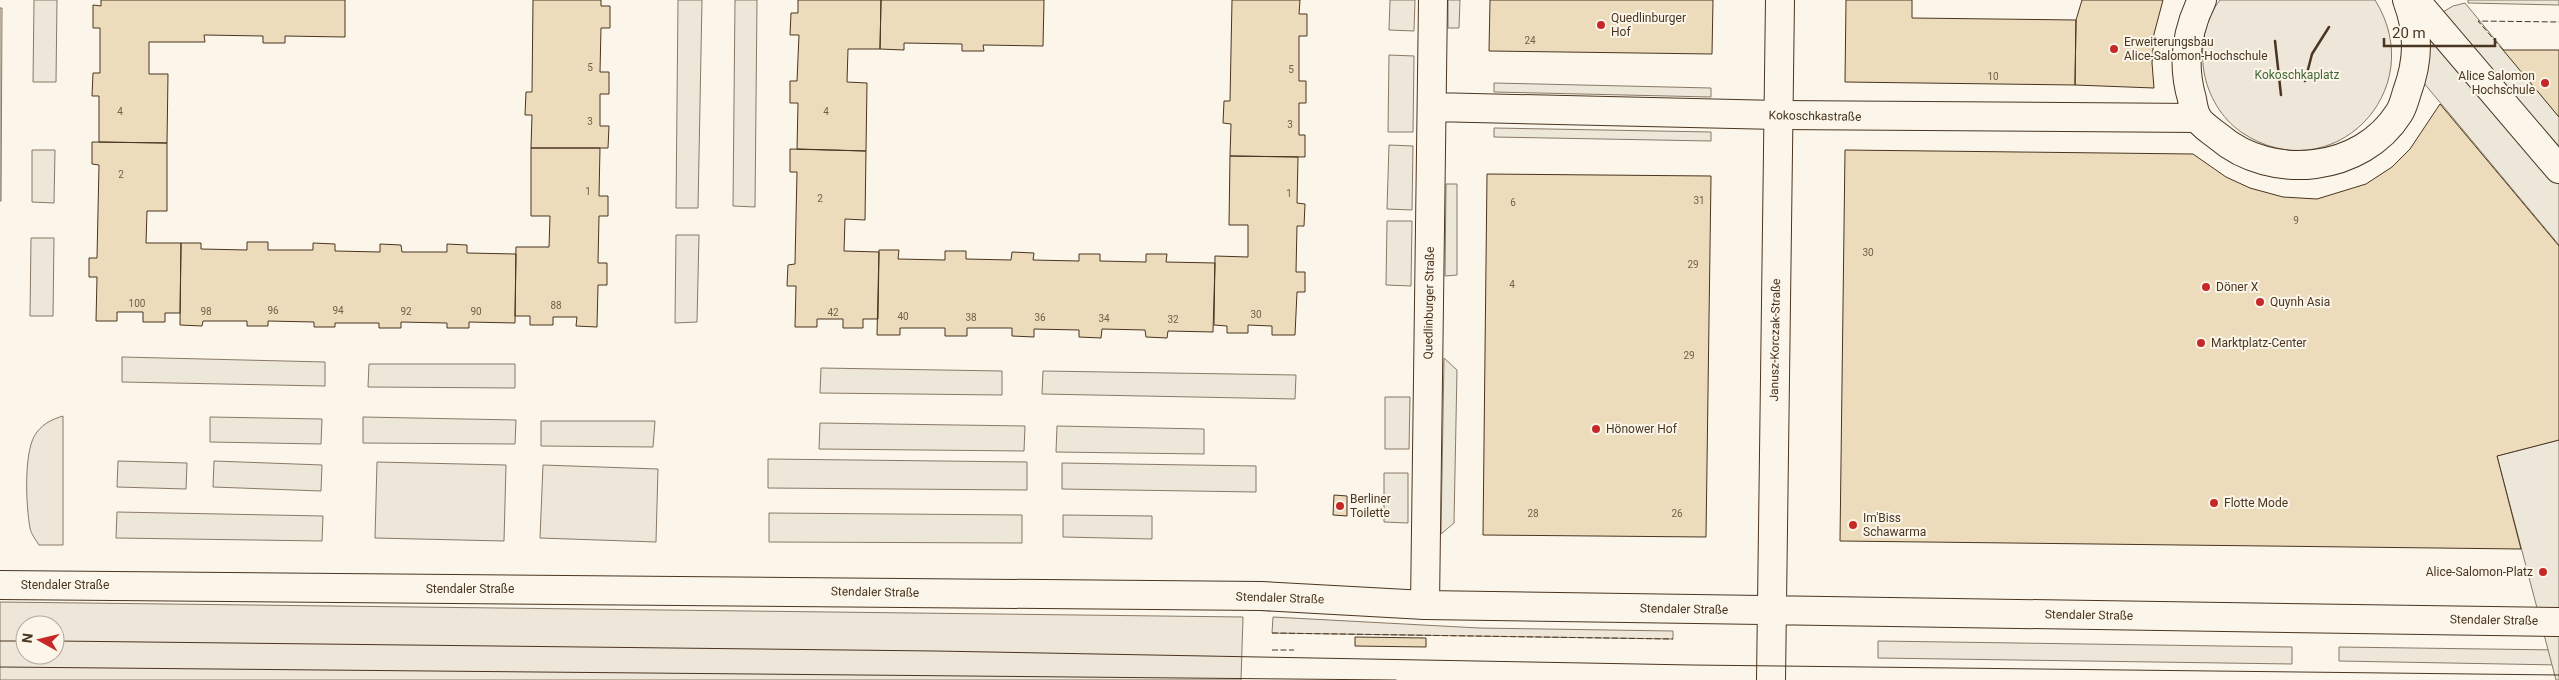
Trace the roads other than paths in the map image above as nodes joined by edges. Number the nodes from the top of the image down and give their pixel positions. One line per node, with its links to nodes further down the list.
1 (1433, 0): 6 (street, Quedlinburger Straße)
2 (1780, 0): 7 (street, Janusz-Korczak-Straße)
3 (2202, 0): 8 (street)
4 (2407, 0): 8 (street)
5 (2415, 0): 9 (street)
6 (1432, 107): 7 (street, Kokoschkastraße); 11 (street, Quedlinburger Straße)
7 (1778, 115): 8 (street, Kokoschkastraße); 12 (street, Janusz-Korczak-Straße)
8 (2197, 118)
9 (2559, 169)
10 (0, 585): 11 (street, Stendaler Straße)
11 (1425, 606): 12 (street, Stendaler Straße)
12 (1772, 610): 13 (street, Stendaler Straße); 14 (street, Janusz-Korczak-Straße)
13 (2559, 622)
14 (1771, 680)

